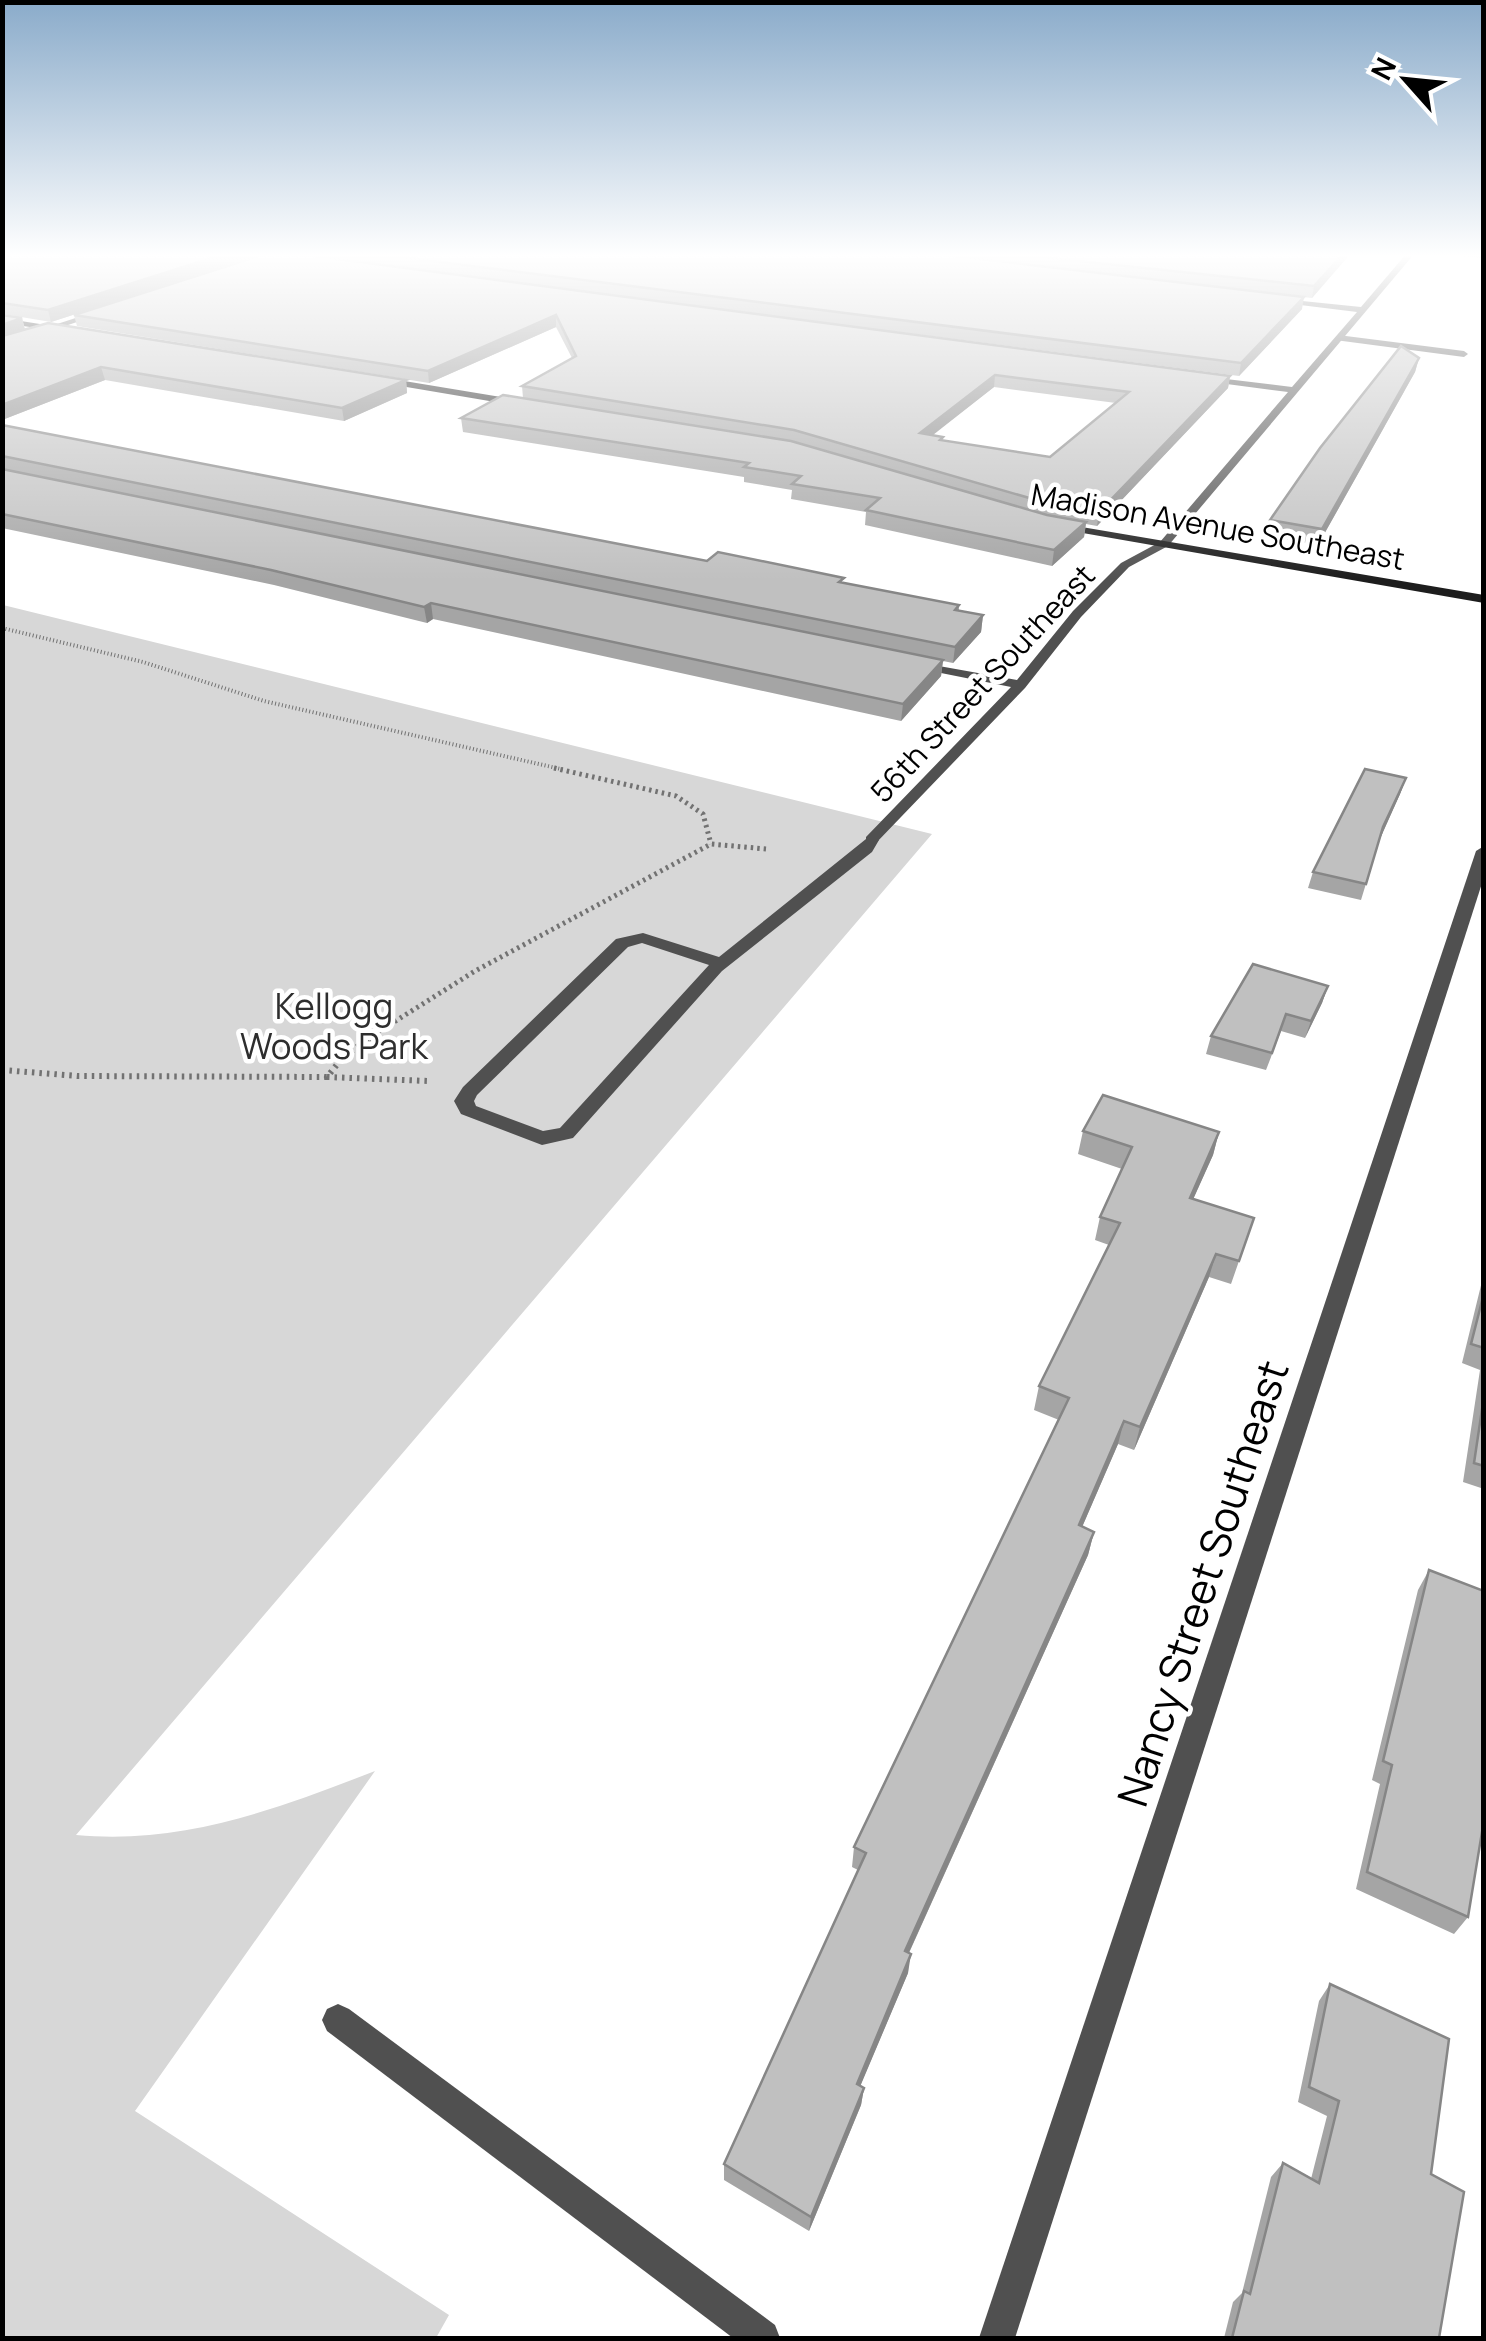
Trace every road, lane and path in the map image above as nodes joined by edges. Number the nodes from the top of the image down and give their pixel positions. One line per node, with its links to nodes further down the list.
1 (1317, 362): 4 (street, 56th Street Southeast)
2 (360, 377): 5 (street)
3 (1199, 378): 4 (street)
4 (1293, 390): 7 (street, 56th Street Southeast)
5 (537, 406)
6 (1046, 524): 7 (street, Madison Avenue Southeast)
7 (1164, 544): 8 (street, Madison Avenue Southeast); 11 (street, 56th Street Southeast)
8 (1484, 599)
9 (2, 628): 12 (path)
10 (896, 660): 11 (street)
11 (1020, 685): 15 (street, 56th Street Southeast)
12 (711, 844): 13 (path); 17 (path)
13 (766, 848)
14 (1484, 852): 21 (street, Nancy Street Southeast)
15 (721, 963): 15 (street, 56th Street Southeast)
16 (2, 1070): 17 (path)
17 (328, 1076): 18 (path)
18 (428, 1081)
19 (338, 2020): 20 (street)
20 (762, 2338)
21 (997, 2338)

